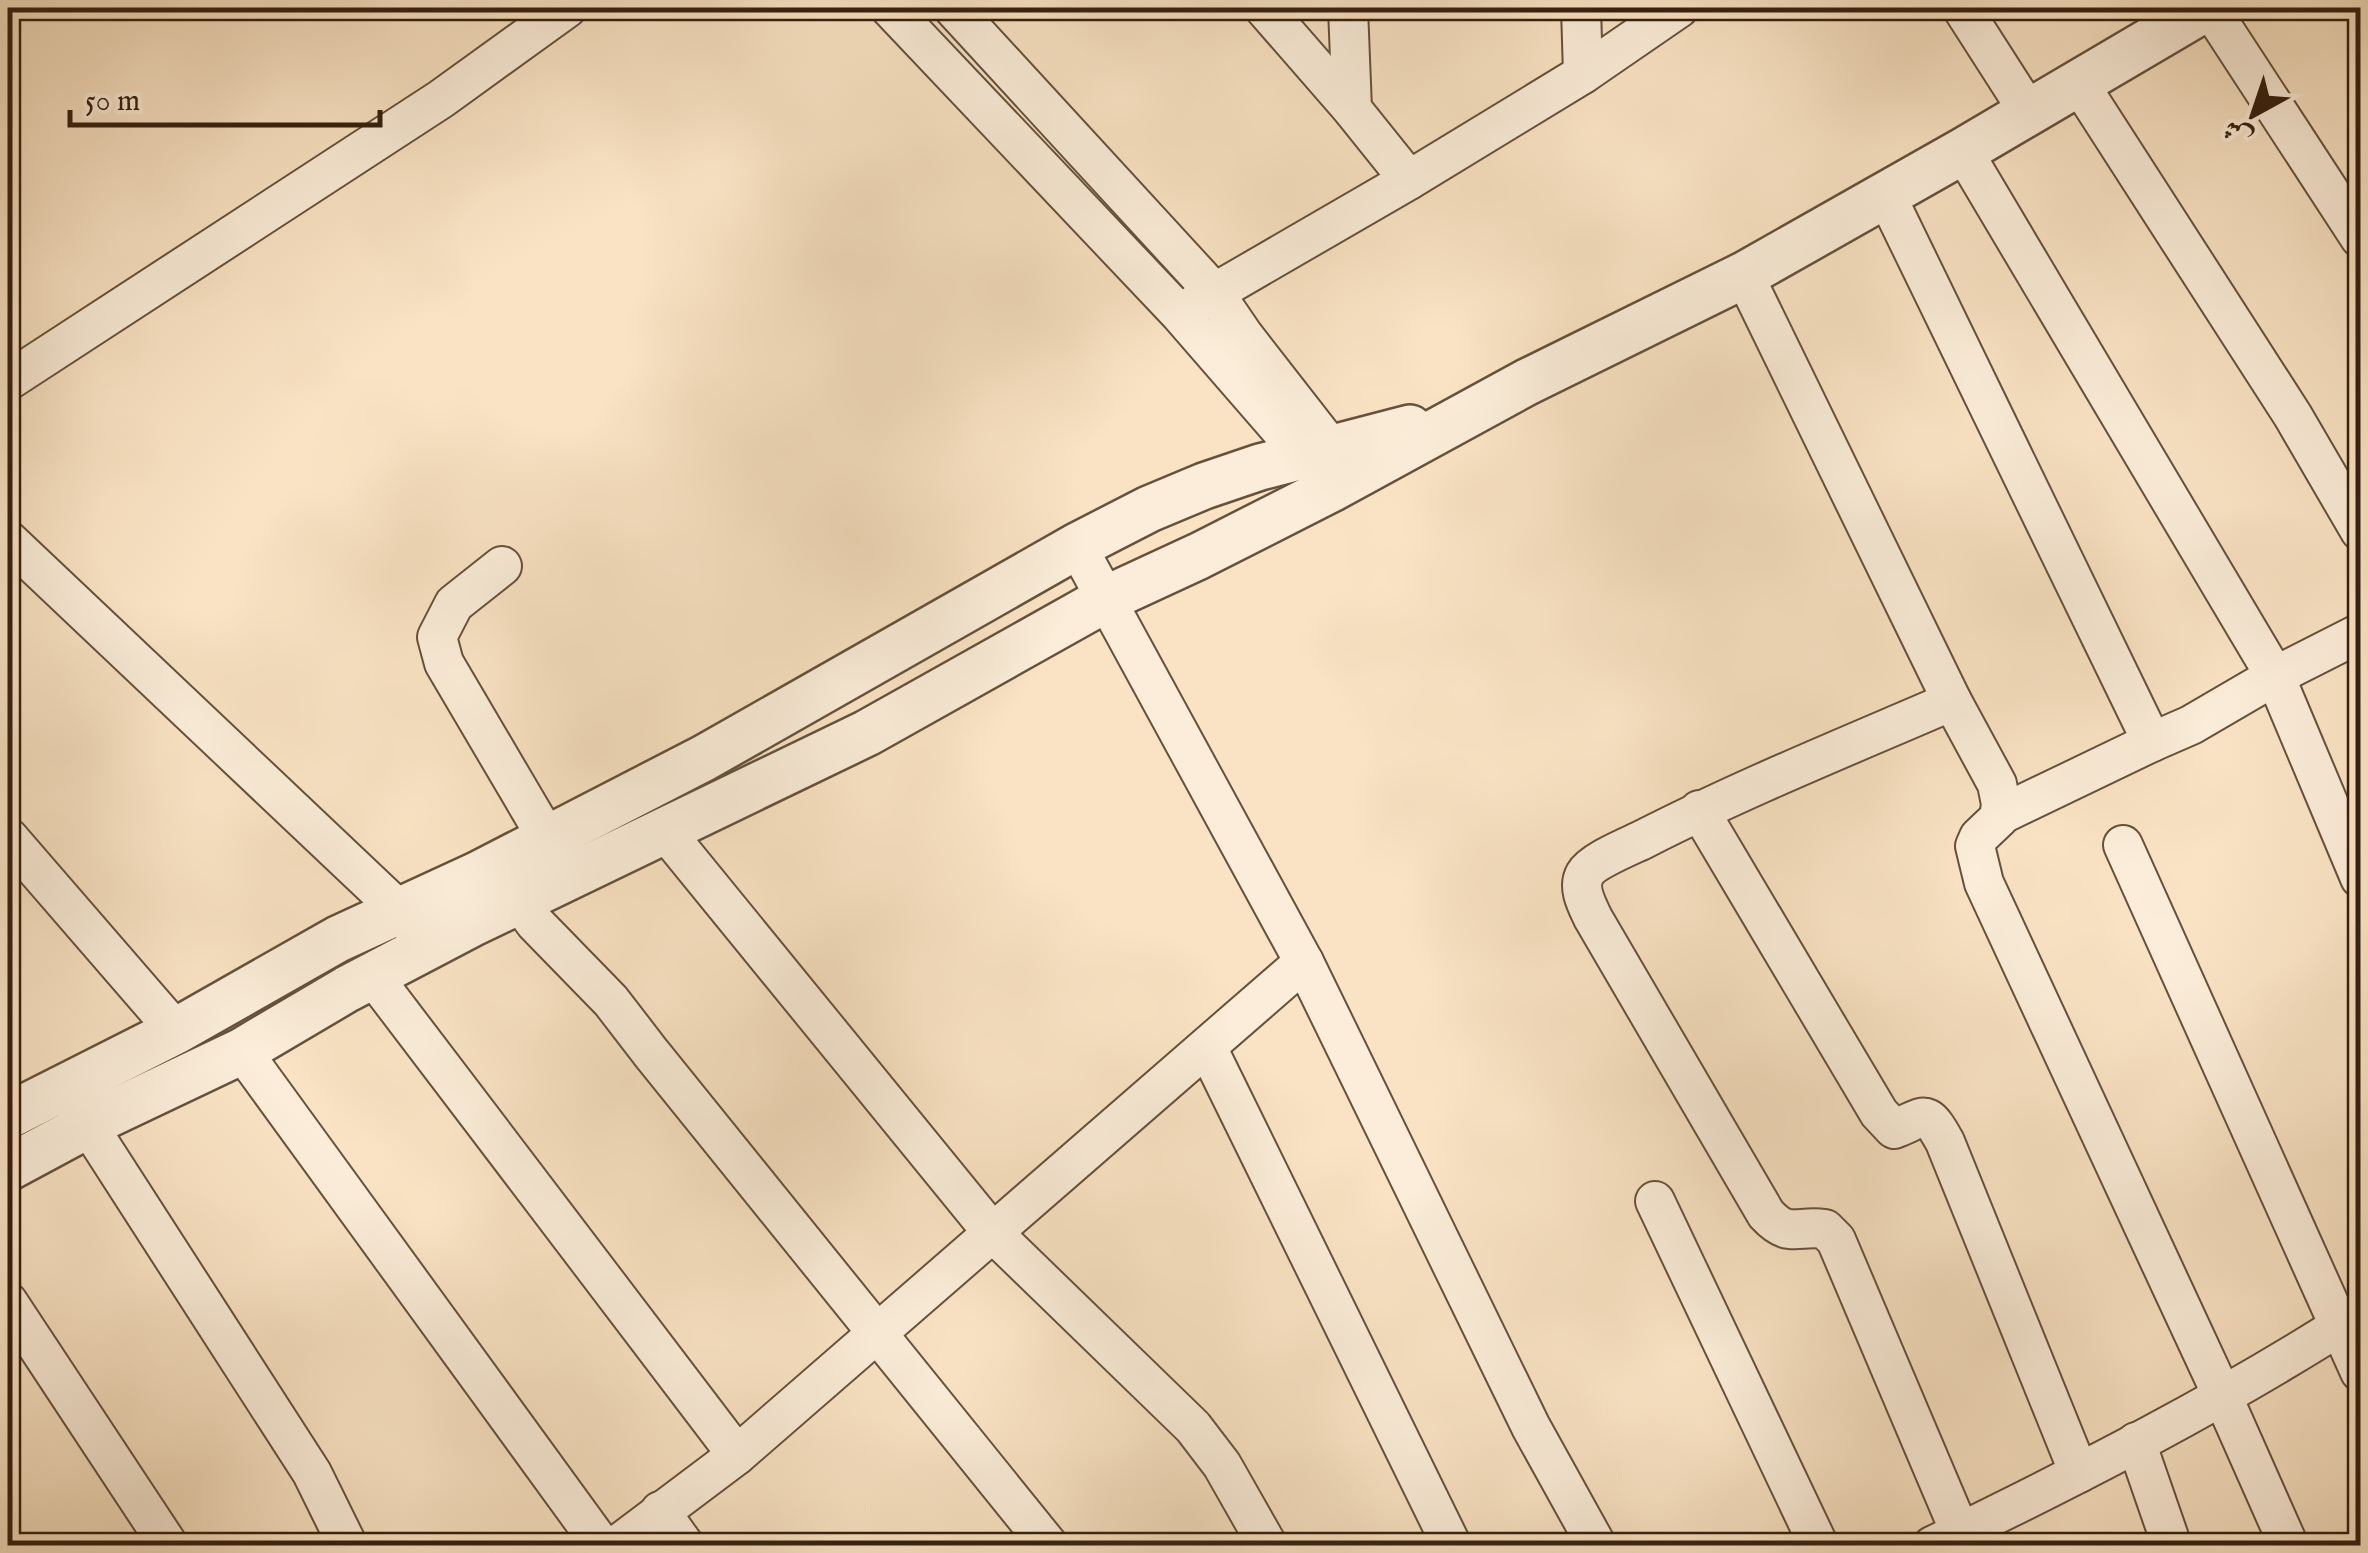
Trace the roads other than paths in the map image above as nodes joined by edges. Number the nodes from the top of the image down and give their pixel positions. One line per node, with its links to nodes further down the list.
1 (567, 8): 21 (street)
2 (890, 8): 20 (street)
3 (952, 8): 19 (street)
4 (1264, 8): 12 (street)
5 (1348, 8): 12 (street)
6 (1581, 8): 10 (street)
7 (1679, 8): 10 (street)
8 (1962, 8): 13 (street)
9 (2208, 8): 11 (street); 17 (street)
10 (1583, 74): 15 (street)
11 (2078, 82): 13 (street); 23 (street)
12 (1352, 109): 15 (street)
13 (2028, 111): 14 (street)
14 (1963, 151): 16 (street); 29 (street)
15 (1409, 180): 19 (street)
16 (1885, 193): 18 (street); 31 (street)
17 (2360, 238)
18 (1744, 275): 22 (street); 30 (street)
19 (1214, 292): 20 (street); 22 (street)
20 (1180, 314): 22 (street)
21 (8, 381)
22 (1329, 467): 25 (street); 27 (street)
23 (2360, 531)
24 (8, 540): 41 (street)
25 (1077, 546): 27 (street); 36 (street)
26 (502, 566): 36 (street)
27 (1106, 600): 34 (street); 43 (street)
28 (2360, 633): 29 (street)
29 (2276, 676): 31 (street); 39 (street)
30 (1952, 701): 32 (street); 33 (street)
31 (2152, 742): 33 (street)
32 (1699, 810): 60 (street); 62 (street)
33 (2000, 815): 57 (street)
34 (664, 831): 40 (street); 52 (street)
35 (8, 837): 45 (street)
36 (547, 838): 38 (street)
37 (2123, 845): 54 (street)
38 (494, 866): 40 (street); 41 (street)
39 (2360, 878)
40 (519, 903): 42 (street); 55 (street)
41 (400, 911): 42 (street); 45 (street)
42 (428, 948): 44 (street)
43 (1304, 962): 46 (street); 71 (street)
44 (372, 975): 47 (street); 59 (street)
45 (176, 1030): 48 (street)
46 (1207, 1046): 52 (street); 70 (street)
47 (242, 1051): 48 (street); 65 (street)
48 (76, 1107): 49 (street); 50 (street); 63 (street)
49 (8, 1116)
50 (8, 1168)
51 (1656, 1200): 72 (street)
52 (992, 1232): 55 (street); 69 (street)
53 (8, 1302): 64 (street)
54 (2351, 1320): 56 (street); 57 (street)
55 (877, 1332): 59 (street); 68 (street)
56 (2360, 1372)
57 (2222, 1395): 58 (street); 74 (street)
58 (2136, 1442): 60 (street); 73 (street)
59 (737, 1455): 61 (street)
60 (2079, 1473): 62 (street)
61 (660, 1511): 66 (street); 67 (street)
62 (1953, 1541)
63 (337, 1543)
64 (169, 1546)
65 (602, 1546)
66 (616, 1546)
67 (685, 1546)
68 (1049, 1546)
69 (1268, 1546)
70 (1452, 1546)
71 (1596, 1546)
72 (1819, 1546)
73 (2172, 1546)
74 (2289, 1546)

